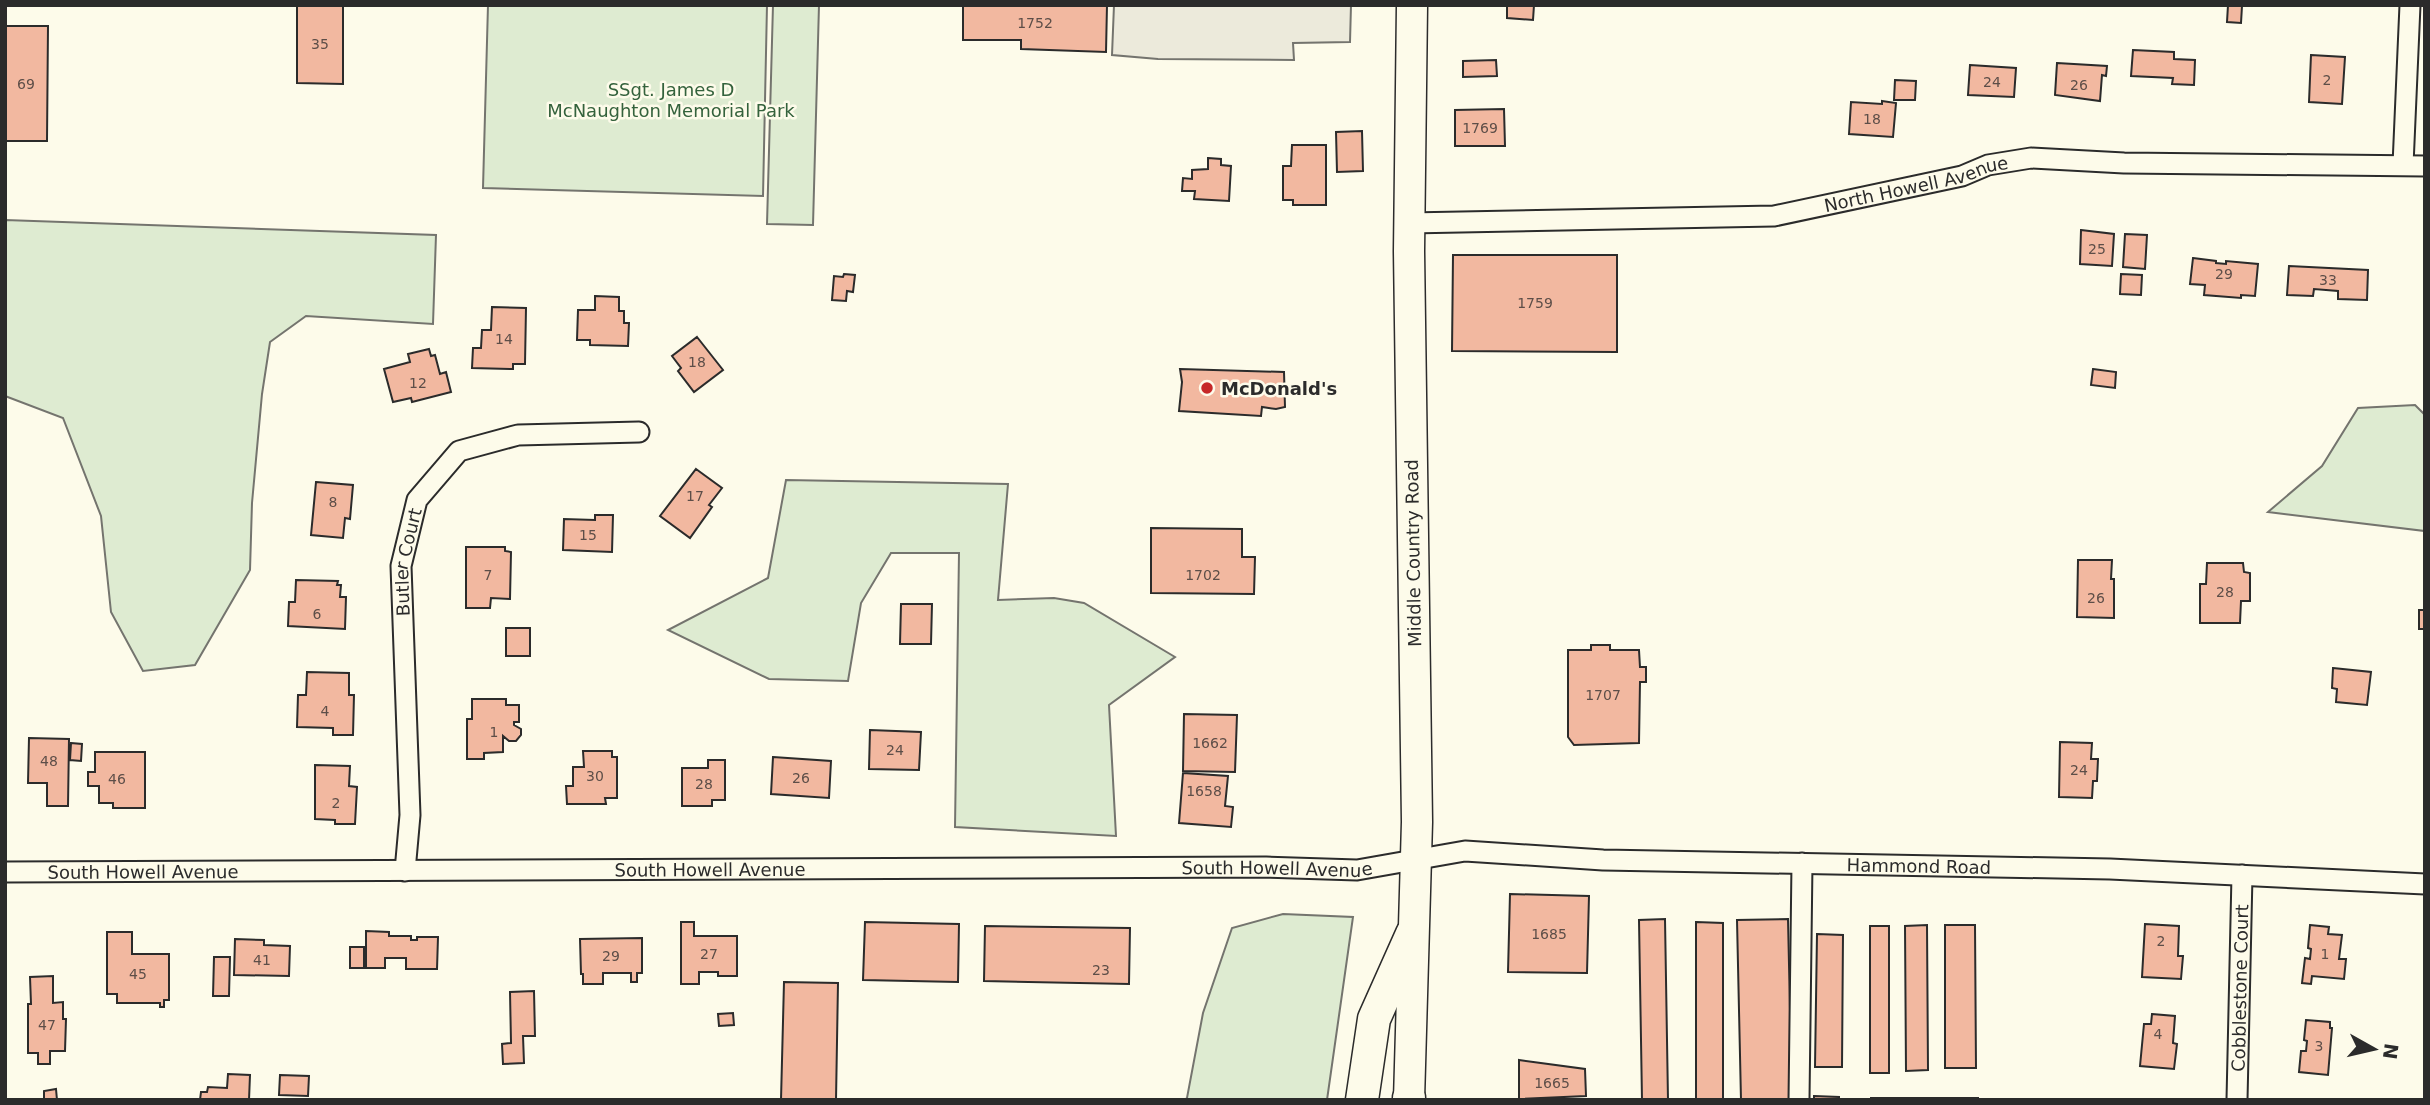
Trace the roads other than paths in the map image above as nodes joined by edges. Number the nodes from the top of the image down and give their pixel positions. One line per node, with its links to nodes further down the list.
1 (1412, 5): 5 (main road, Middle Country Road)
2 (2410, 5): 3 (street)
3 (2403, 165): 4 (street, North Howell Avenue); 5 (street, North Howell Avenue)
4 (2425, 166)
5 (1409, 223): 7 (main road, Middle Country Road)
6 (639, 432): 9 (street, Butler Court)
7 (1415, 862): 8 (street, Hammond Road); 9 (street, South Howell Avenue); 13 (main road, Middle Country Road)
8 (1802, 863): 11 (street, Hammond Road); 16 (street)
9 (405, 871): 10 (street, South Howell Avenue)
10 (5, 872)
11 (2242, 875): 12 (street, Hammond Road); 17 (street, Cobblestone Court)
12 (2425, 884)
13 (1412, 934): 14 (main road, Middle Country Road); 15 (highway)
14 (1409, 1099)
15 (1362, 1100)
16 (1799, 1100)
17 (2236, 1100)

